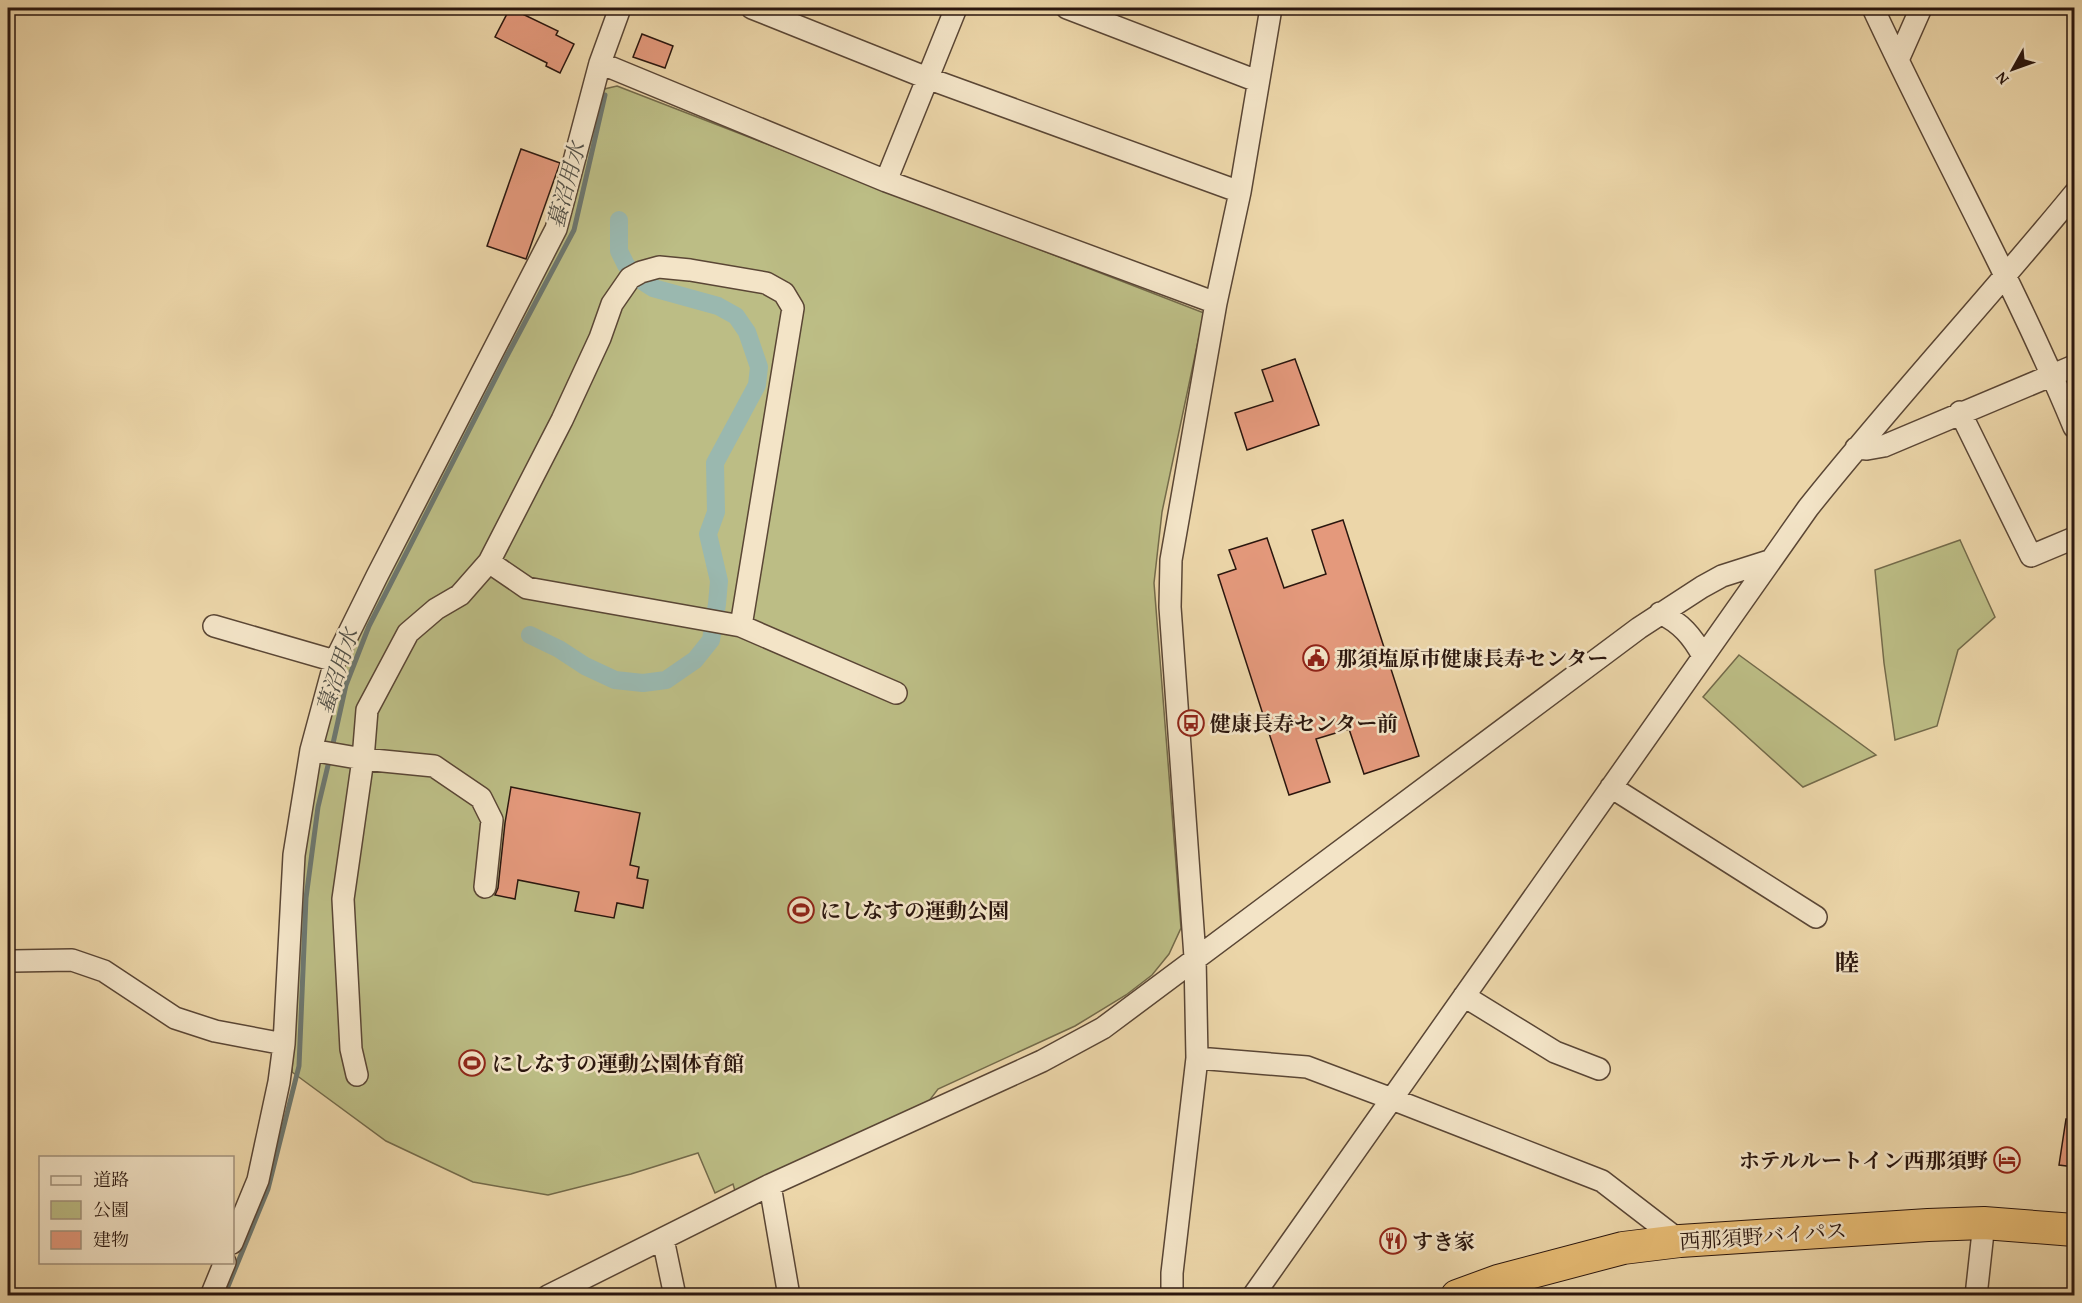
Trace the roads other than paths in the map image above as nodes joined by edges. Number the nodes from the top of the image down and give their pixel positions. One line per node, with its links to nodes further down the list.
1 (620, 8): 9 (street)
2 (752, 8): 10 (street)
3 (956, 8): 10 (street)
4 (1067, 8): 11 (street)
5 (1271, 8): 11 (street)
6 (1873, 8): 8 (street)
7 (1921, 8): 8 (street)
8 (1898, 60): 15 (street)
9 (600, 63): 12 (street); 29 (street)
10 (927, 78): 12 (street); 13 (street)
11 (1257, 81): 13 (street)
12 (886, 181): 16 (street)
13 (1240, 192): 16 (street)
14 (2074, 194): 15 (street)
15 (2006, 277): 18 (street); 21 (street)
16 (1216, 303): 36 (street)
17 (2074, 366): 18 (street)
18 (2053, 375): 19 (street); 20 (street)
19 (1960, 412): 21 (street); 22 (street)
20 (2074, 427)
21 (1856, 448): 23 (street)
22 (2074, 538)
23 (1769, 561): 25 (street); 28 (street)
24 (489, 562): 27 (street); 27 (street); 32 (street)
25 (1660, 613): 28 (street); 36 (street)
26 (214, 626): 29 (street)
27 (741, 626): 30 (street)
28 (1703, 656): 33 (street)
29 (335, 661): 31 (street)
30 (896, 693)
31 (311, 750): 32 (street); 39 (street)
32 (363, 759): 34 (street); 42 (street)
33 (1611, 787): 35 (street); 38 (street)
34 (485, 887)
35 (1816, 917)
36 (1195, 957): 40 (street); 44 (street)
37 (8, 959): 39 (street)
38 (1464, 996): 41 (street); 43 (street)
39 (284, 1044): 47 (street)
40 (1197, 1058): 43 (street); 57 (street)
41 (1599, 1069)
42 (357, 1075)
43 (1392, 1099): 49 (street); 58 (street)
44 (770, 1185): 48 (street); 56 (street)
45 (1983, 1223): 46 (highway, 西那須野バイパス); 49 (highway, 西那須野バイパス); 60 (street)
46 (2074, 1230)
47 (234, 1238)
48 (663, 1239): 52 (street); 55 (street)
49 (1680, 1241): 51 (highway, 西那須野バイパス)
50 (225, 1264): 53 (street)
51 (1497, 1288): 59 (highway, 西那須野バイパス)
52 (572, 1290): 54 (street)
53 (211, 1296)
54 (548, 1296)
55 (675, 1296)
56 (789, 1296)
57 (1172, 1296)
58 (1253, 1296)
59 (1457, 1296)
60 (1976, 1296)

